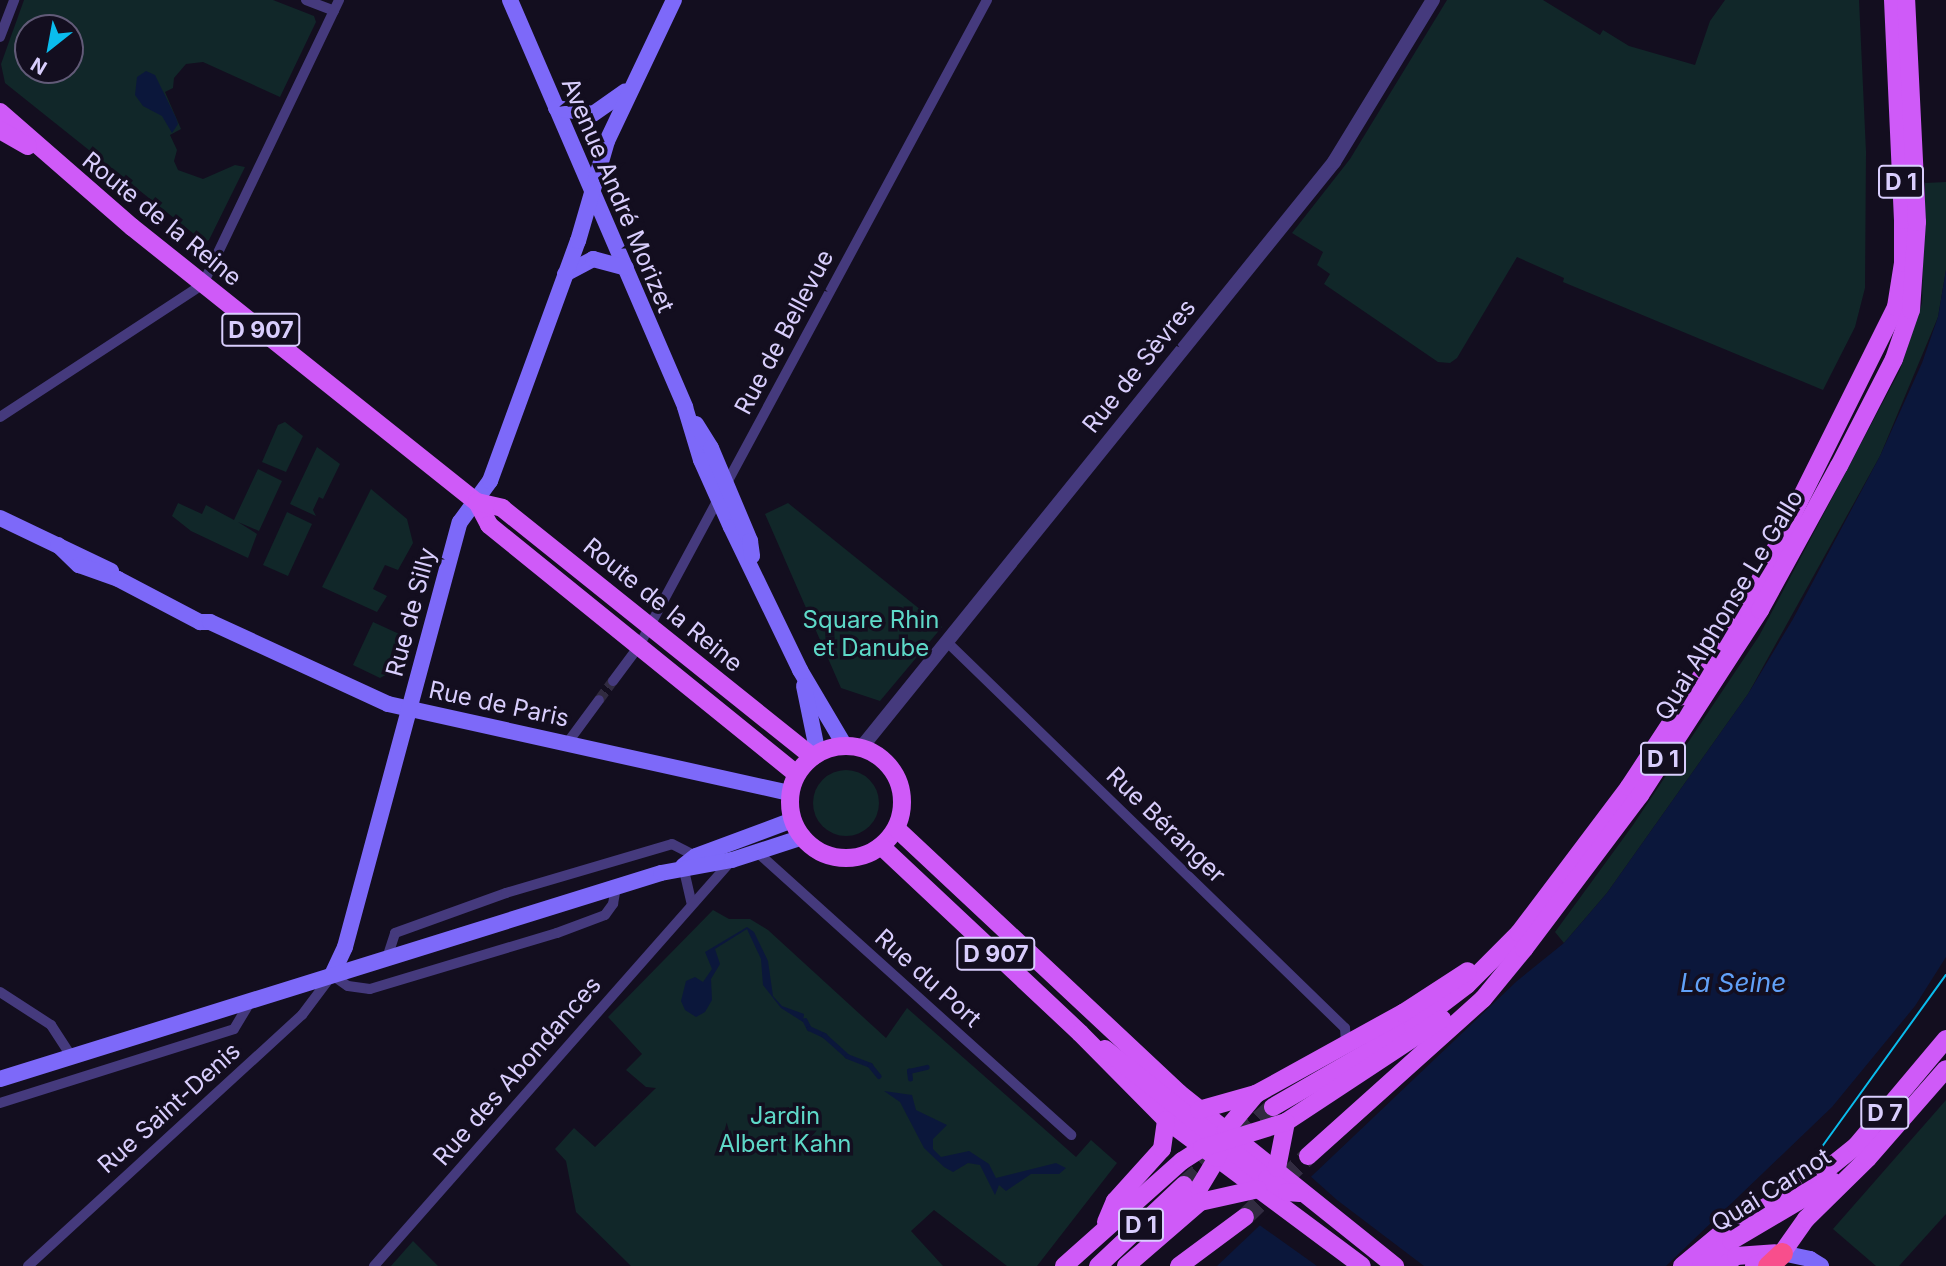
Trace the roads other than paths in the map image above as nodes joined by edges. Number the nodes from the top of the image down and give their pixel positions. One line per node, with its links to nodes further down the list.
1 (14, 0): 10 (street)
2 (306, 0): 9 (street)
3 (510, 0): 12 (main road, Avenue André Morizet)
4 (674, 0): 11 (main road, Rue de Silly)
5 (988, 0): 24 (street, Rue de Bellevue)
6 (1433, 0): 28 (street, Rue de Sèvres)
7 (1893, 0): 21 (main road, Quai Alphonse Le Gallo / D 1)
8 (1906, 0): 23 (main road, Quai Alphonse Le Gallo / D 1)
9 (336, 5): 19 (street)
10 (0, 37)
11 (634, 82): 12 (main road, Rue de Silly); 16 (main road, Rue de Silly)
12 (556, 108): 16 (main road, Avenue André Morizet)
13 (0, 111): 15 (main road, Route de la Reine / D 907)
14 (0, 130): 15 (main road, Route de la Reine / D 907)
15 (47, 157): 19 (main road, Route de la Reine / D 907)
16 (592, 189): 17 (main road, Avenue André Morizet); 18 (main road, Rue de Silly)
17 (625, 268): 18 (main road); 24 (main road, Avenue André Morizet)
18 (565, 274): 25 (main road, Rue de Silly)
19 (203, 284): 20 (street); 25 (main road, Route de la Reine / D 907)
20 (0, 417)
21 (1841, 421): 22 (main road, Quai Alphonse Le Gallo / D 1); 23 (main road)
22 (1832, 438): 23 (main road); 48 (main road, Quai Alphonse Le Gallo / D 1)
23 (1853, 439): 48 (main road, Quai Alphonse Le Gallo / D 1)
24 (722, 491): 27 (street, Rue de Bellevue); 30 (main road, Avenue André Morizet)
25 (477, 502): 27 (main road, Route de la Reine / D 907); 29 (main road, Route de la Reine / D 907); 33 (main road, Rue de Silly)
26 (0, 518): 33 (main road, Rue de Paris)
27 (650, 626): 29 (street, Rue de Bellevue); 36 (main road, Route de la Reine / D 907)
28 (946, 641): 35 (street, Rue de Sèvres); 55 (street, Rue Béranger)
29 (639, 646): 31 (street, Rue de Bellevue); 37 (main road, Route de la Reine / D 907)
30 (800, 670): 35 (main road, Avenue André Morizet); 36 (main road, Avenue André Morizet)
31 (613, 681)
32 (599, 700): 34 (street)
33 (408, 708): 34 (main road, Rue de Paris); 50 (main road, Rue de Silly)
34 (568, 742): 38 (main road, Rue de Paris)
35 (853, 747): 36 (main road); 40 (main road)
36 (816, 755): 37 (main road)
37 (797, 774): 38 (main road)
38 (791, 793): 39 (main road)
39 (793, 820): 41 (main road); 45 (main road)
40 (897, 829): 42 (main road); 62 (main road, D 907)
41 (803, 837): 42 (main road); 43 (main road)
42 (882, 847): 53 (main road, D 907)
43 (757, 852): 44 (main road); 66 (street, Rue du Port)
44 (732, 860): 45 (main road); 47 (street, Rue des Abondances)
45 (689, 861): 46 (main road); 47 (street); 49 (street)
46 (616, 887): 49 (main road); 50 (street)
47 (692, 904): 79 (street, Rue des Abondances)
48 (1515, 947): 55 (main road); 61 (main road, Quai Alphonse Le Gallo / D 1); 64 (main road); 68 (main road, Quai Alphonse Le Gallo / D 1)
49 (387, 958): 50 (main road)
50 (332, 975): 52 (main road); 78 (street, Rue Saint-Denis)
51 (0, 992): 56 (street)
52 (252, 1000): 56 (main road); 60 (street)
53 (1080, 1032): 63 (main road, D 907); 67 (main road)
54 (1946, 1039): 86 (main road, Quai Carnot / D 7)
55 (1346, 1044): 59 (main road)
56 (71, 1056): 58 (main road)
57 (1946, 1069): 69 (main road, D 7)
58 (0, 1079)
59 (1253, 1098): 62 (main road); 65 (main road); 67 (main road)
60 (0, 1103)
61 (1273, 1107)
62 (1199, 1110): 67 (main road, D 907)
63 (1166, 1120): 67 (main road, D 907); 75 (main road)
64 (1286, 1122): 65 (main road); 70 (main road)
65 (1266, 1129): 67 (main road)
66 (1071, 1135)
67 (1221, 1144): 70 (main road, D 907); 72 (main road, D 907); 73 (main road); 75 (main road); 76 (main road)
68 (1308, 1156)
69 (1868, 1158): 77 (main road, D 7); 87 (main road, Quai Carnot / D 7)
70 (1277, 1168): 73 (main road, D 907)
71 (1184, 1185): 81 (main road, D 1)
72 (1258, 1189): 76 (main road); 84 (main road)
73 (1300, 1193): 85 (main road, D 907)
74 (1245, 1217): 83 (main road, D 1)
75 (1105, 1226): 80 (main road)
76 (1163, 1230): 82 (main road)
77 (1776, 1260): 88 (main road, Quai Carnot); 89 (main road); 90 (main road)
78 (28, 1266)
79 (374, 1266)
80 (1064, 1266)
81 (1098, 1266)
82 (1126, 1266)
83 (1179, 1266)
84 (1362, 1266)
85 (1395, 1266)
86 (1682, 1266)
87 (1701, 1266)
88 (1724, 1266)
89 (1754, 1266)
90 (1821, 1266)

